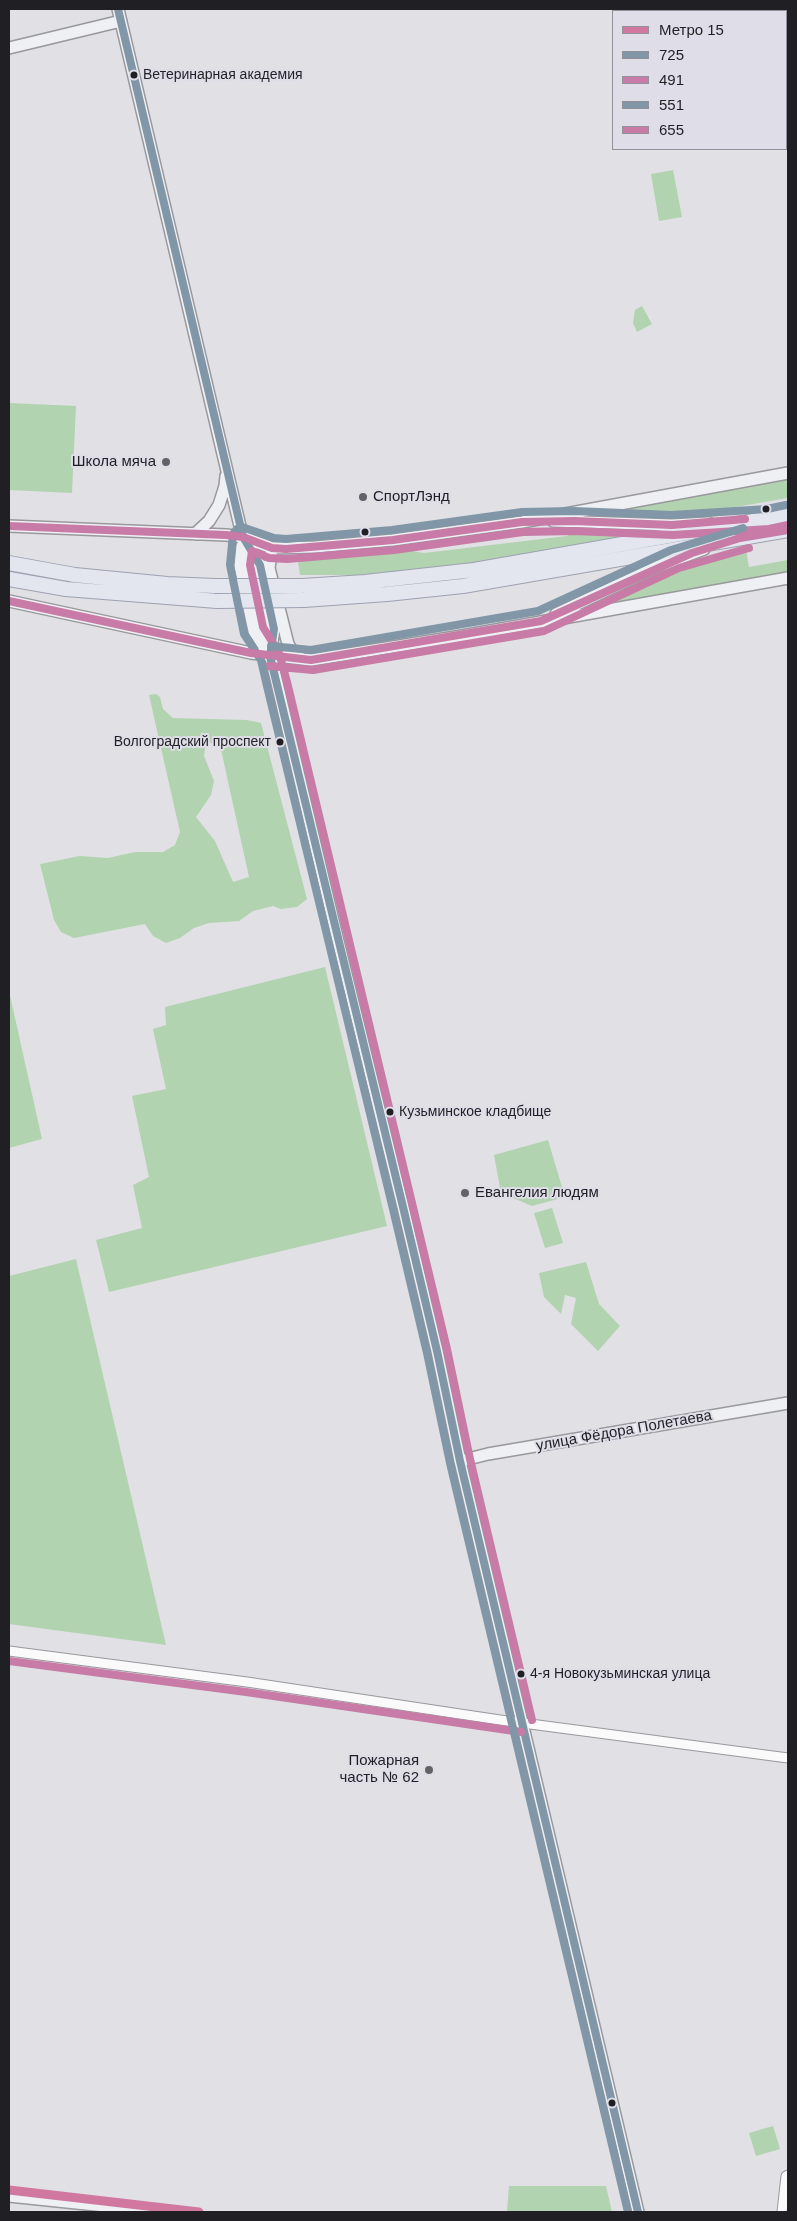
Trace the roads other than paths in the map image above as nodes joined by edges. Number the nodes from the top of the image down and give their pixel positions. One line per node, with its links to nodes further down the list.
1 (118, 9): 2 (main road)
2 (120, 21): 3 (main road); 4 (main road)
3 (9, 48)
4 (227, 470): 11 (main road); 12 (main road)
5 (788, 473): 8 (main road)
6 (788, 515): 7 (main road)
7 (768, 518): 8 (main road); 18 (main road)
8 (522, 522): 14 (main road)
9 (9, 526): 11 (main road)
10 (788, 530): 13 (main road)
11 (195, 534): 12 (main road)
12 (244, 537): 14 (main road); 21 (main road); 21 (main road)
13 (740, 538): 18 (main road); 20 (main road)
14 (272, 548): 22 (main road)
15 (9, 564): 18 (main road, bridge)
16 (788, 578): 20 (main road)
17 (9, 579): 18 (main road, bridge)
18 (303, 593)
19 (9, 601): 21 (main road)
20 (541, 621): 22 (main road)
21 (270, 656): 22 (main road); 24 (main road)
22 (302, 659)
23 (788, 1404): 24 (main road, улица Фёдора Полетаева)
24 (460, 1461): 26 (main road)
25 (9, 1651): 26 (street)
26 (522, 1722): 27 (street); 31 (main road)
27 (788, 1758)
28 (788, 2175): 32 (street)
29 (9, 2196): 30 (main road)
30 (163, 2212)
31 (638, 2212)
32 (782, 2212)

